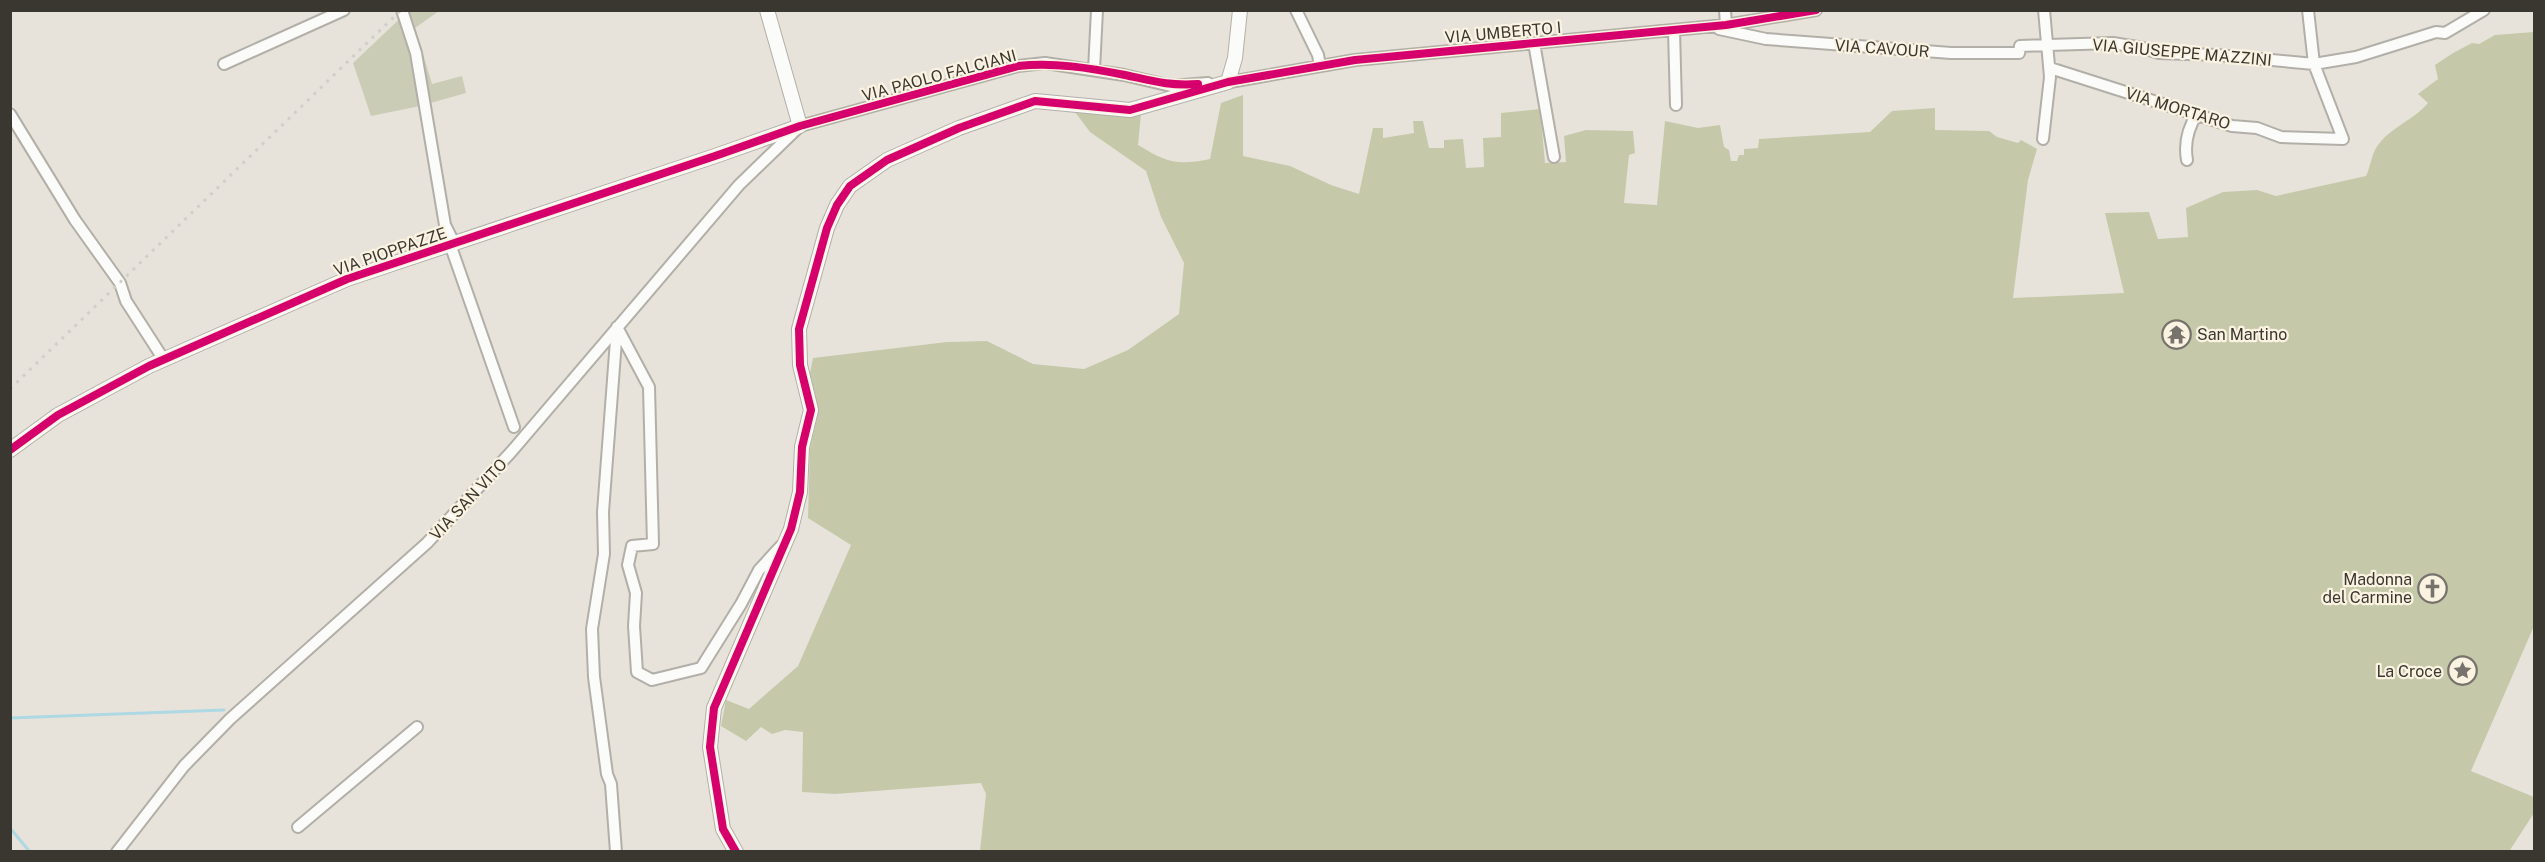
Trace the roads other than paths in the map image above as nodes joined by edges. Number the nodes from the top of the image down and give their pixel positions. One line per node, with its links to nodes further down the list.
1 (344, 10): 17 (street)
2 (402, 10): 30 (street)
3 (767, 10): 26 (street)
4 (1097, 10): 21 (street)
5 (1240, 10): 22 (street)
6 (1296, 10): 19 (street)
7 (1725, 10): 12 (street)
8 (1815, 10): 12 (street, VIA UMBERTO I)
9 (2044, 10): 16 (street)
10 (2308, 10): 18 (street)
11 (2484, 10): 18 (street, VIA GIUSEPPE MAZZINI)
12 (1726, 25): 13 (street, VIA UMBERTO I)
13 (1710, 27): 14 (street, VIA UMBERTO I); 16 (street, VIA CAVOUR)
14 (1674, 30): 15 (street, VIA UMBERTO I); 23 (street)
15 (1534, 43): 19 (street, VIA UMBERTO I); 28 (street)
16 (2049, 46): 18 (street, VIA GIUSEPPE MAZZINI); 20 (street)
17 (224, 64)
18 (2314, 64): 25 (street, VIA MORTARO)
19 (1320, 66): 22 (street, VIA PAOLO FALCIANI)
20 (2050, 68): 25 (street, VIA MORTARO); 27 (street)
21 (1094, 70): 22 (street, VIA PAOLO FALCIANI); 26 (street, VIA PAOLO FALCIANI)
22 (1228, 82): 35 (street)
23 (1676, 105)
24 (10, 114): 32 (street)
25 (2197, 114): 29 (street)
26 (800, 126): 30 (street, VIA PIOPPAZZE); 31 (street, VIA SAN VITO)
27 (2043, 139)
28 (1554, 157)
29 (2187, 160)
30 (452, 244): 32 (street, VIA PIOPPAZZE); 33 (street)
31 (617, 327): 35 (street); 38 (street, VIA SAN VITO); 39 (street)
32 (164, 360): 34 (street, VIA PIOPPAZZE)
33 (514, 427)
34 (10, 450)
35 (786, 542): 40 (street)
36 (417, 727): 37 (street)
37 (298, 827)
38 (117, 852)
39 (616, 852)
40 (736, 852)

